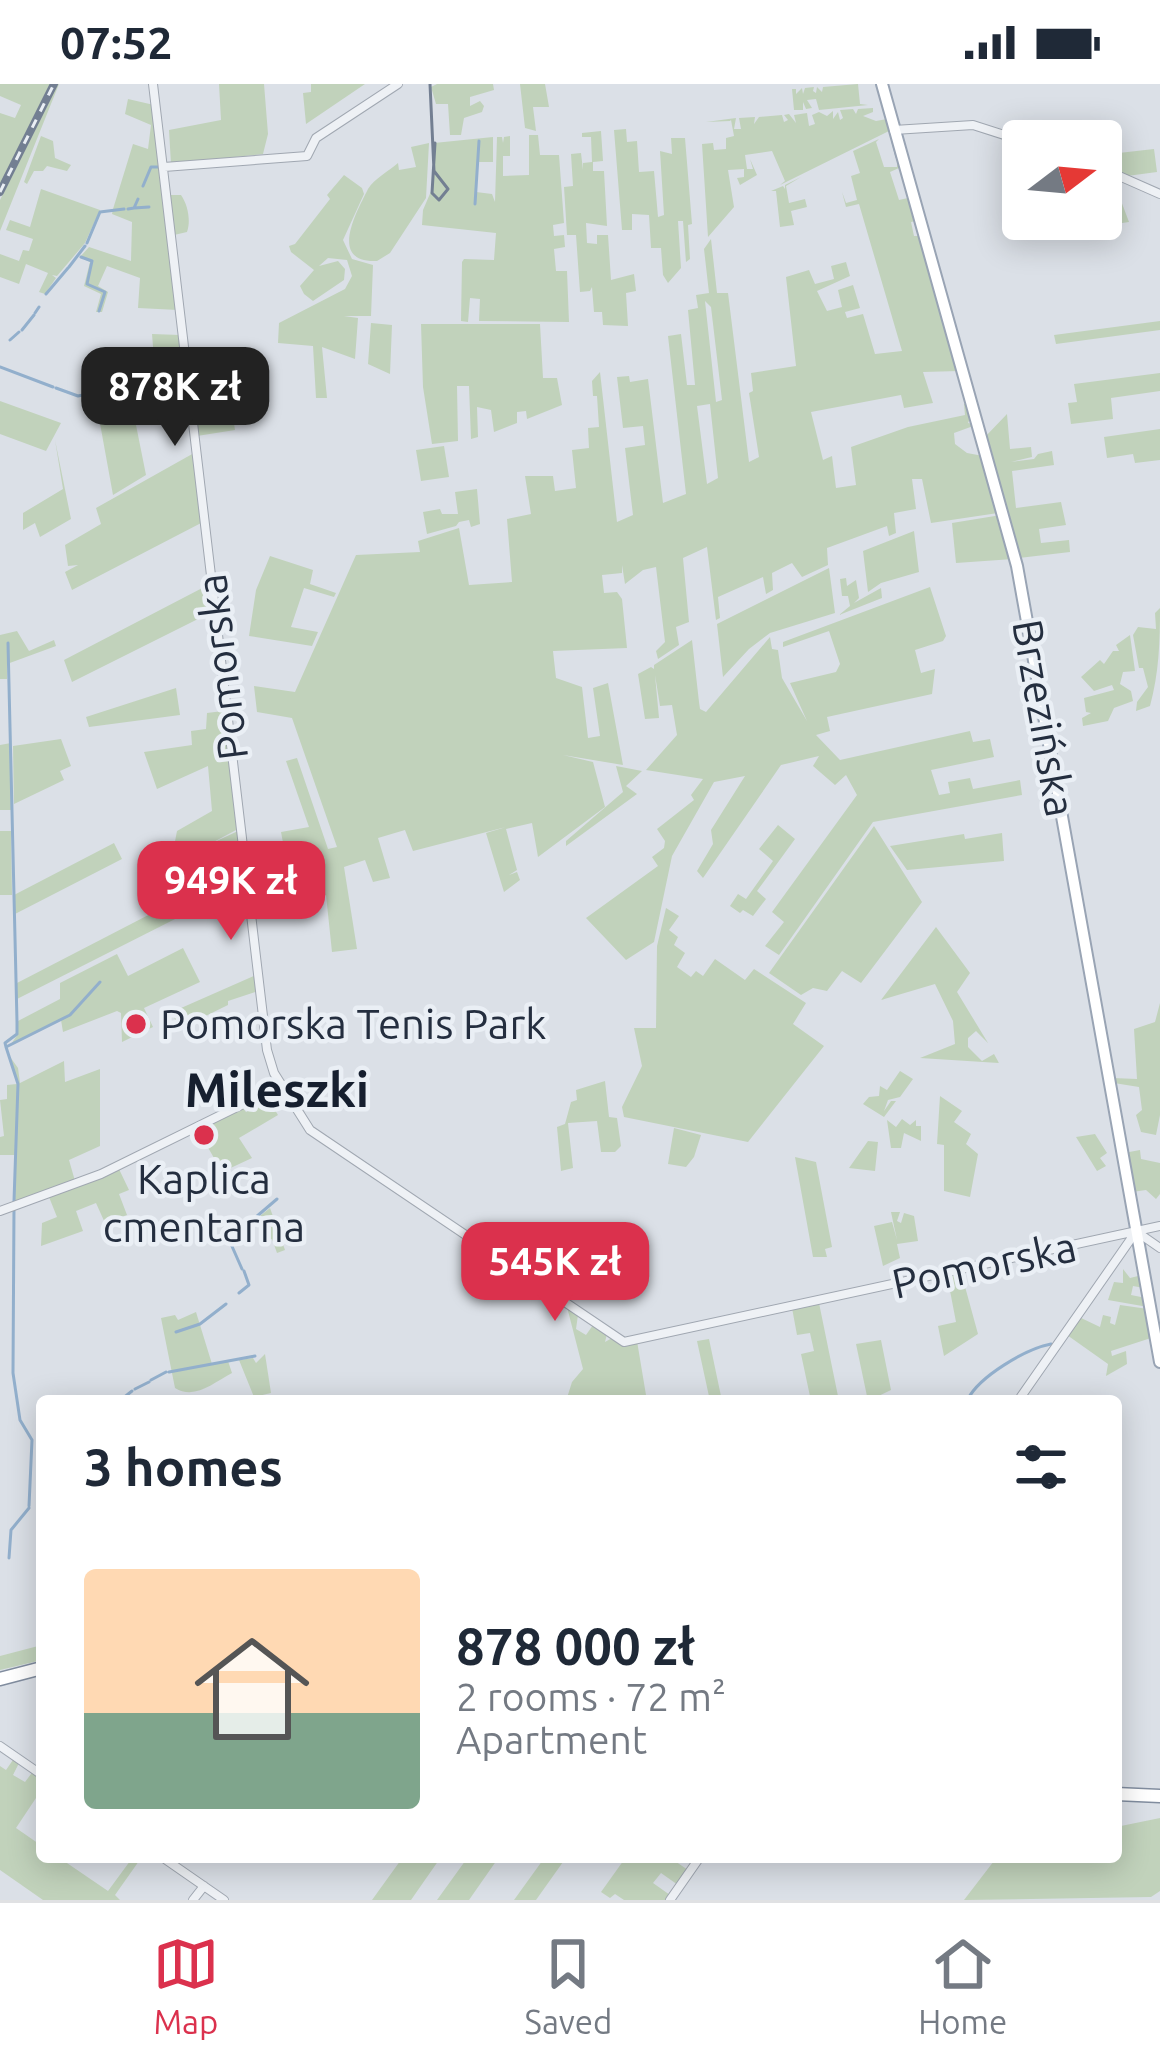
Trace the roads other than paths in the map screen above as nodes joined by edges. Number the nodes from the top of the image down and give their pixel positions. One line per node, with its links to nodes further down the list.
1 (153, 84): 6 (street, Pomorska)
2 (398, 84): 6 (street)
3 (882, 84): 4 (main road, Brzezińska)
4 (892, 131): 5 (street); 12 (main road, Brzezińska)
5 (1002, 134)
6 (164, 167): 9 (street, Pomorska)
7 (1122, 177): 8 (street)
8 (1160, 194)
9 (282, 1085): 10 (street); 12 (street, Pomorska)
10 (0, 1211)
11 (1160, 1226): 12 (street, Pomorska)
12 (1136, 1232): 13 (street); 14 (main road, Brzezińska); 15 (street)
13 (1160, 1248)
14 (1160, 1363)
15 (1022, 1395)
16 (36, 1667): 17 (highway)
17 (0, 1676)
18 (0, 1746): 19 (street)
19 (36, 1770)
20 (1122, 1791): 21 (highway)
21 (1160, 1793)
22 (170, 1863): 24 (street)
23 (696, 1863): 27 (street)
24 (203, 1886): 25 (street); 26 (street)
25 (193, 1900)
26 (224, 1900)
27 (670, 1900)

